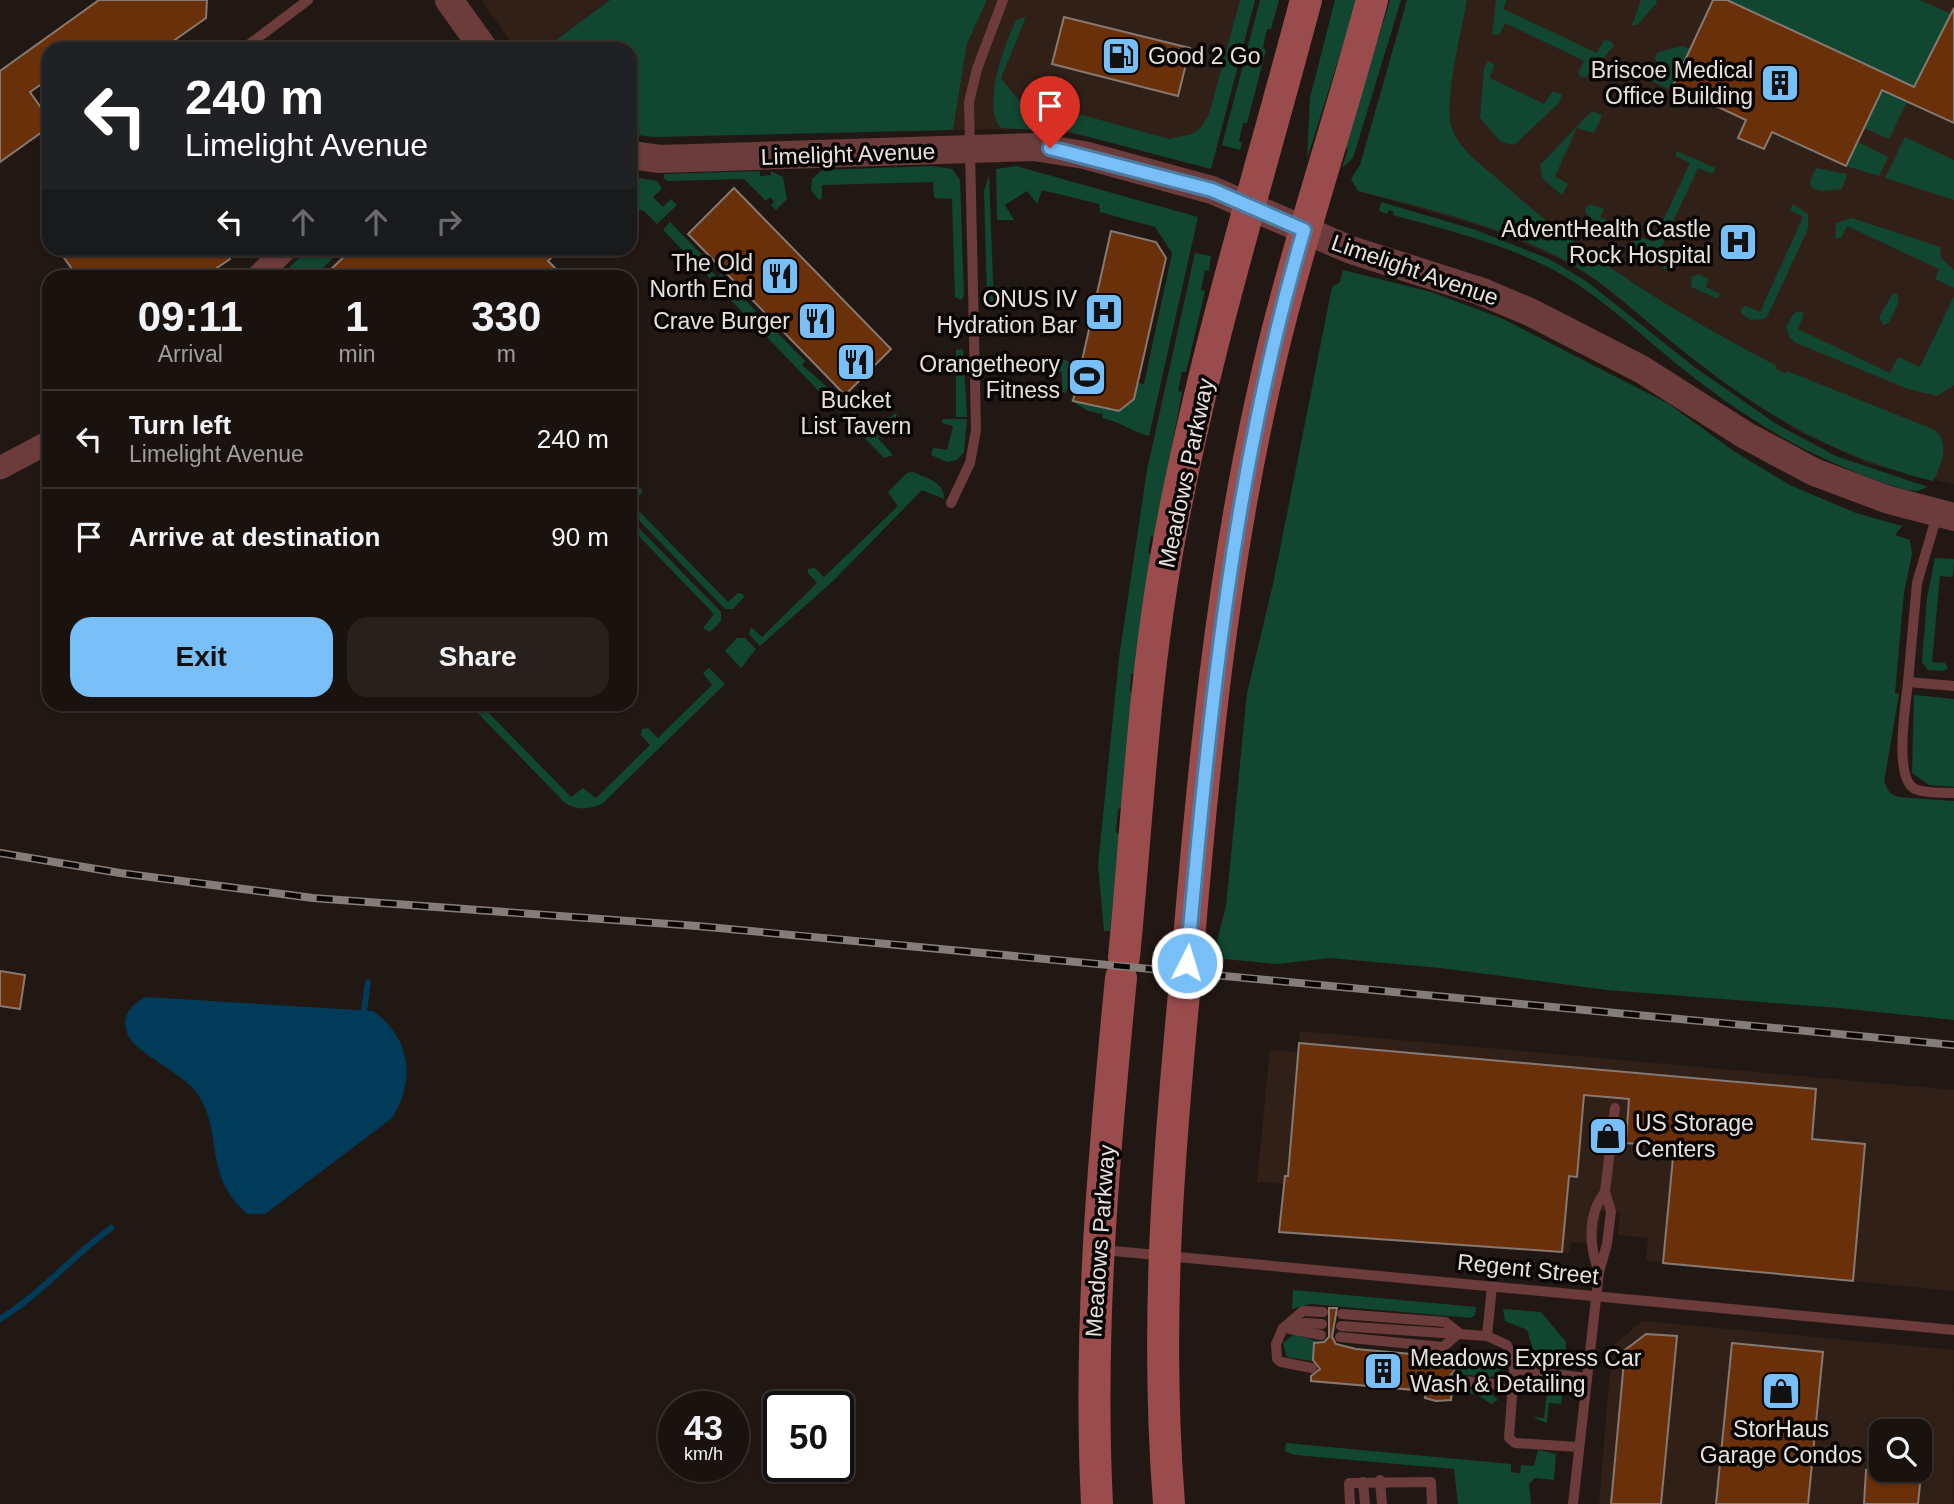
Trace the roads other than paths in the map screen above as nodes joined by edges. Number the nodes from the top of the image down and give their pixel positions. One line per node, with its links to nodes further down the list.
1 (308, 0): 6 (lane)
2 (449, 0): 7 (street)
3 (1003, 0): 8 (lane)
4 (1306, 0): 10 (main road, Meadows Parkway)
5 (1372, 0): 11 (main road)
6 (252, 42)
7 (479, 42)
8 (969, 150): 9 (street, Limelight Avenue); 10 (street, Limelight Avenue); 16 (lane)
9 (637, 156)
10 (1251, 207): 11 (street, Limelight Avenue); 23 (main road, Meadows Parkway)
11 (1304, 230): 17 (street, Limelight Avenue); 24 (main road)
12 (279, 256): 13 (street)
13 (264, 270)
14 (42, 446): 15 (street)
15 (0, 468)
16 (951, 503)
17 (1946, 515): 18 (lane)
18 (1908, 682): 19 (lane); 20 (lane)
19 (1954, 686)
20 (1954, 793)
21 (1615, 1108): 22 (lane)
22 (1605, 1192): 25 (lane); 25 (lane)
23 (1097, 1249): 24 (lane, Regent Street); 44 (main road, Meadows Parkway)
24 (1162, 1256): 26 (lane, Regent Street); 45 (main road)
25 (1598, 1272): 27 (lane)
26 (1492, 1286): 27 (lane, Regent Street); 35 (lane)
27 (1596, 1297): 32 (lane, Regent Street); 38 (lane)
28 (1323, 1312): 30 (lane)
29 (1342, 1314): 34 (lane)
30 (1283, 1328): 31 (lane); 36 (lane)
31 (1321, 1329)
32 (1954, 1330)
33 (1341, 1332): 34 (lane)
34 (1460, 1333): 35 (lane)
35 (1487, 1336): 37 (lane)
36 (1312, 1368)
37 (1514, 1368): 38 (lane); 40 (lane)
38 (1587, 1378): 41 (lane)
39 (1453, 1380): 40 (lane)
40 (1512, 1393): 41 (lane)
41 (1579, 1447): 50 (lane)
42 (1380, 1480): 43 (lane); 48 (lane); 49 (lane)
43 (1363, 1482): 46 (lane); 47 (lane)
44 (1097, 1504)
45 (1169, 1504)
46 (1350, 1504)
47 (1365, 1504)
48 (1382, 1504)
49 (1432, 1504)
50 (1573, 1504)

